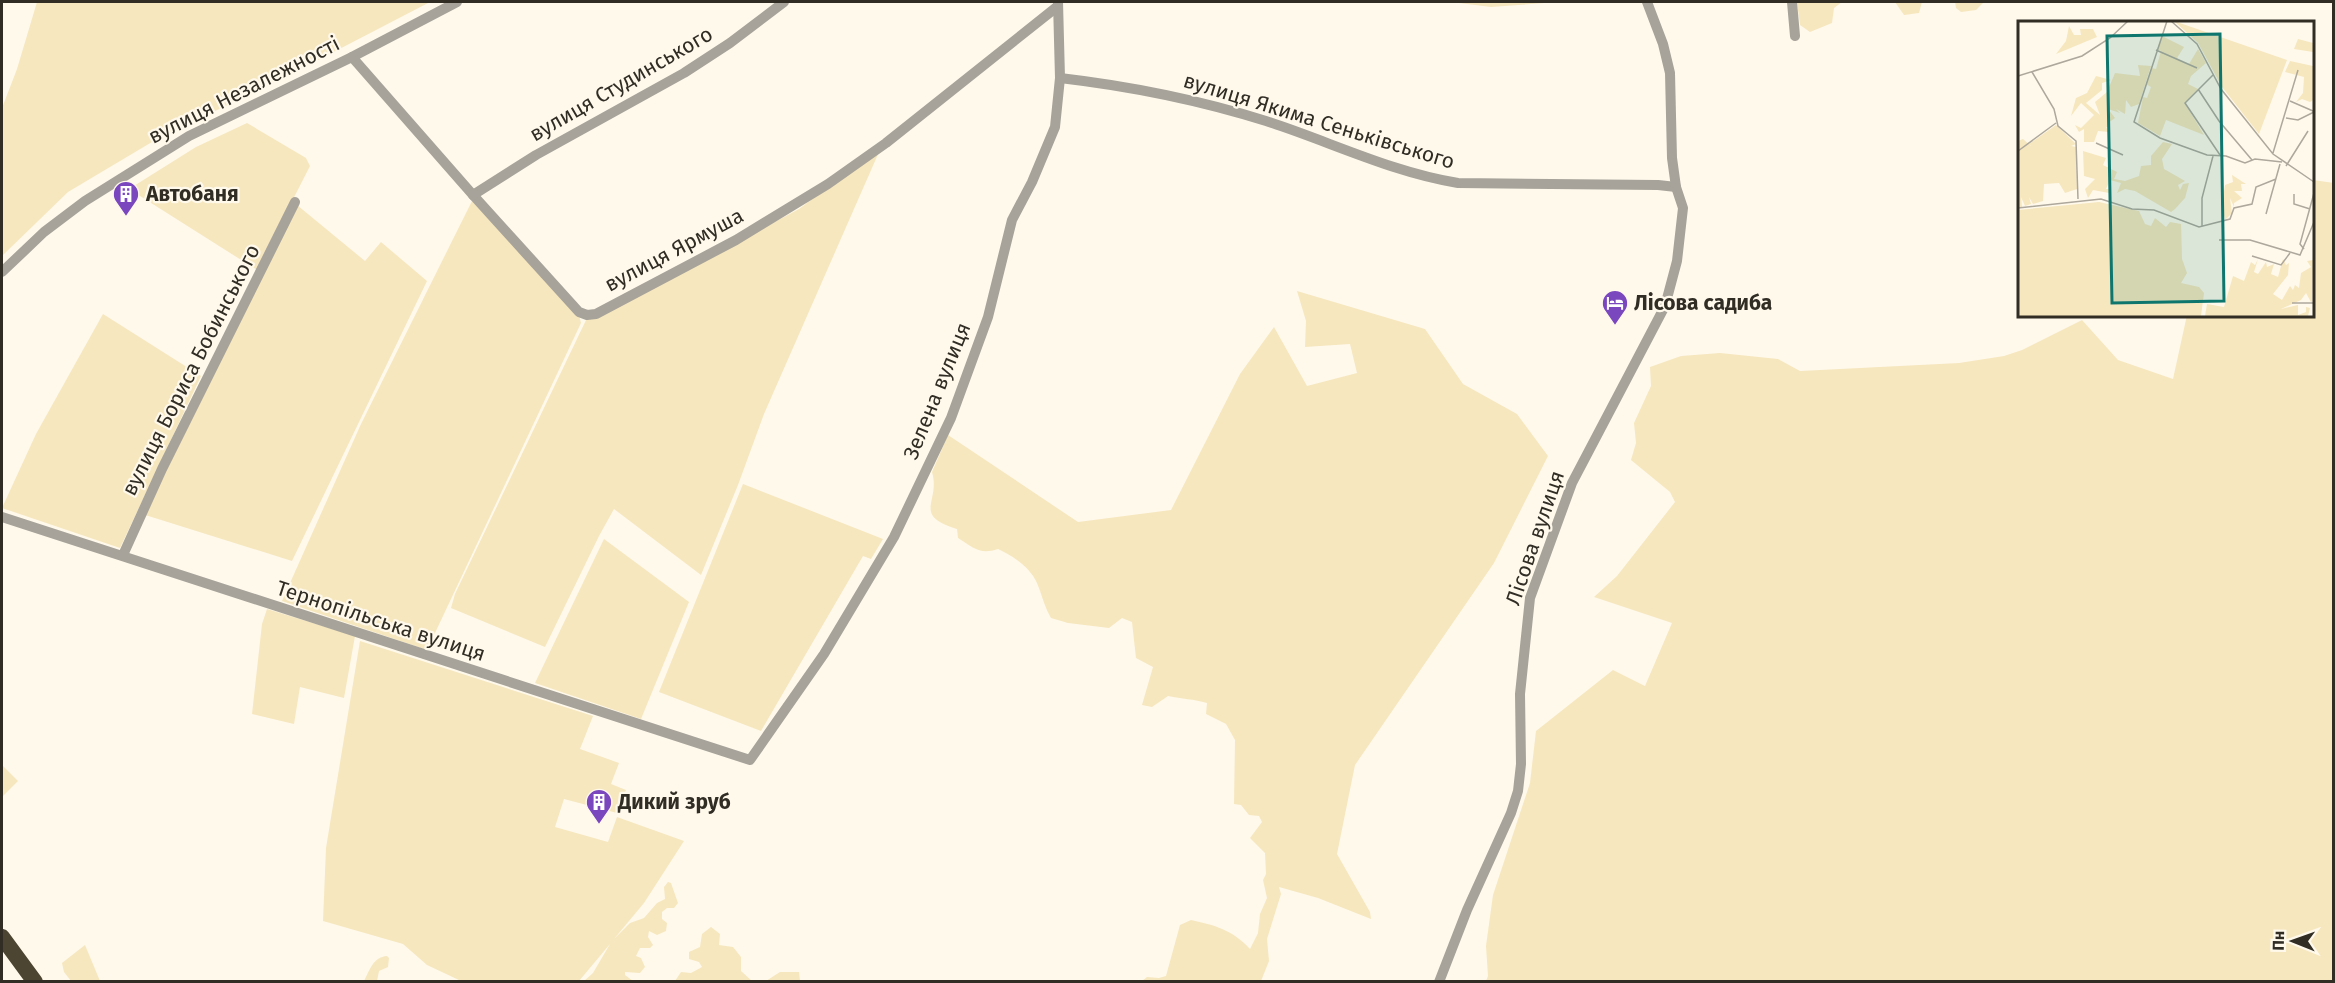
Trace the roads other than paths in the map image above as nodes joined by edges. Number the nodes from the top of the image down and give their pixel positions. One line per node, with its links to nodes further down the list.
1 (457, 2): 7 (street, вулиця Незалежності)
2 (784, 2): 10 (street, вулиця Студинського)
3 (1647, 2): 9 (street, Лісова вулиця)
4 (1792, 2): 6 (street)
5 (1058, 4): 8 (street, Зелена вулиця); 10 (street, вулиця Ярмуша)
6 (1795, 36)
7 (351, 57): 10 (street, вулиця Ярмуша); 12 (street, вулиця Незалежності)
8 (1060, 78): 9 (street, вулиця Якима Сеньківського); 15 (street, Зелена вулиця)
9 (1676, 187): 18 (street, Лісова вулиця)
10 (473, 195)
11 (295, 202): 14 (street, вулиця Бориса Бобинського)
12 (2, 272)
13 (2, 518): 14 (street, Тернопільська вулиця)
14 (123, 555): 15 (street, Тернопільська вулиця)
15 (750, 760)
16 (2, 937): 17 (highway)
17 (35, 981)
18 (1439, 981)

